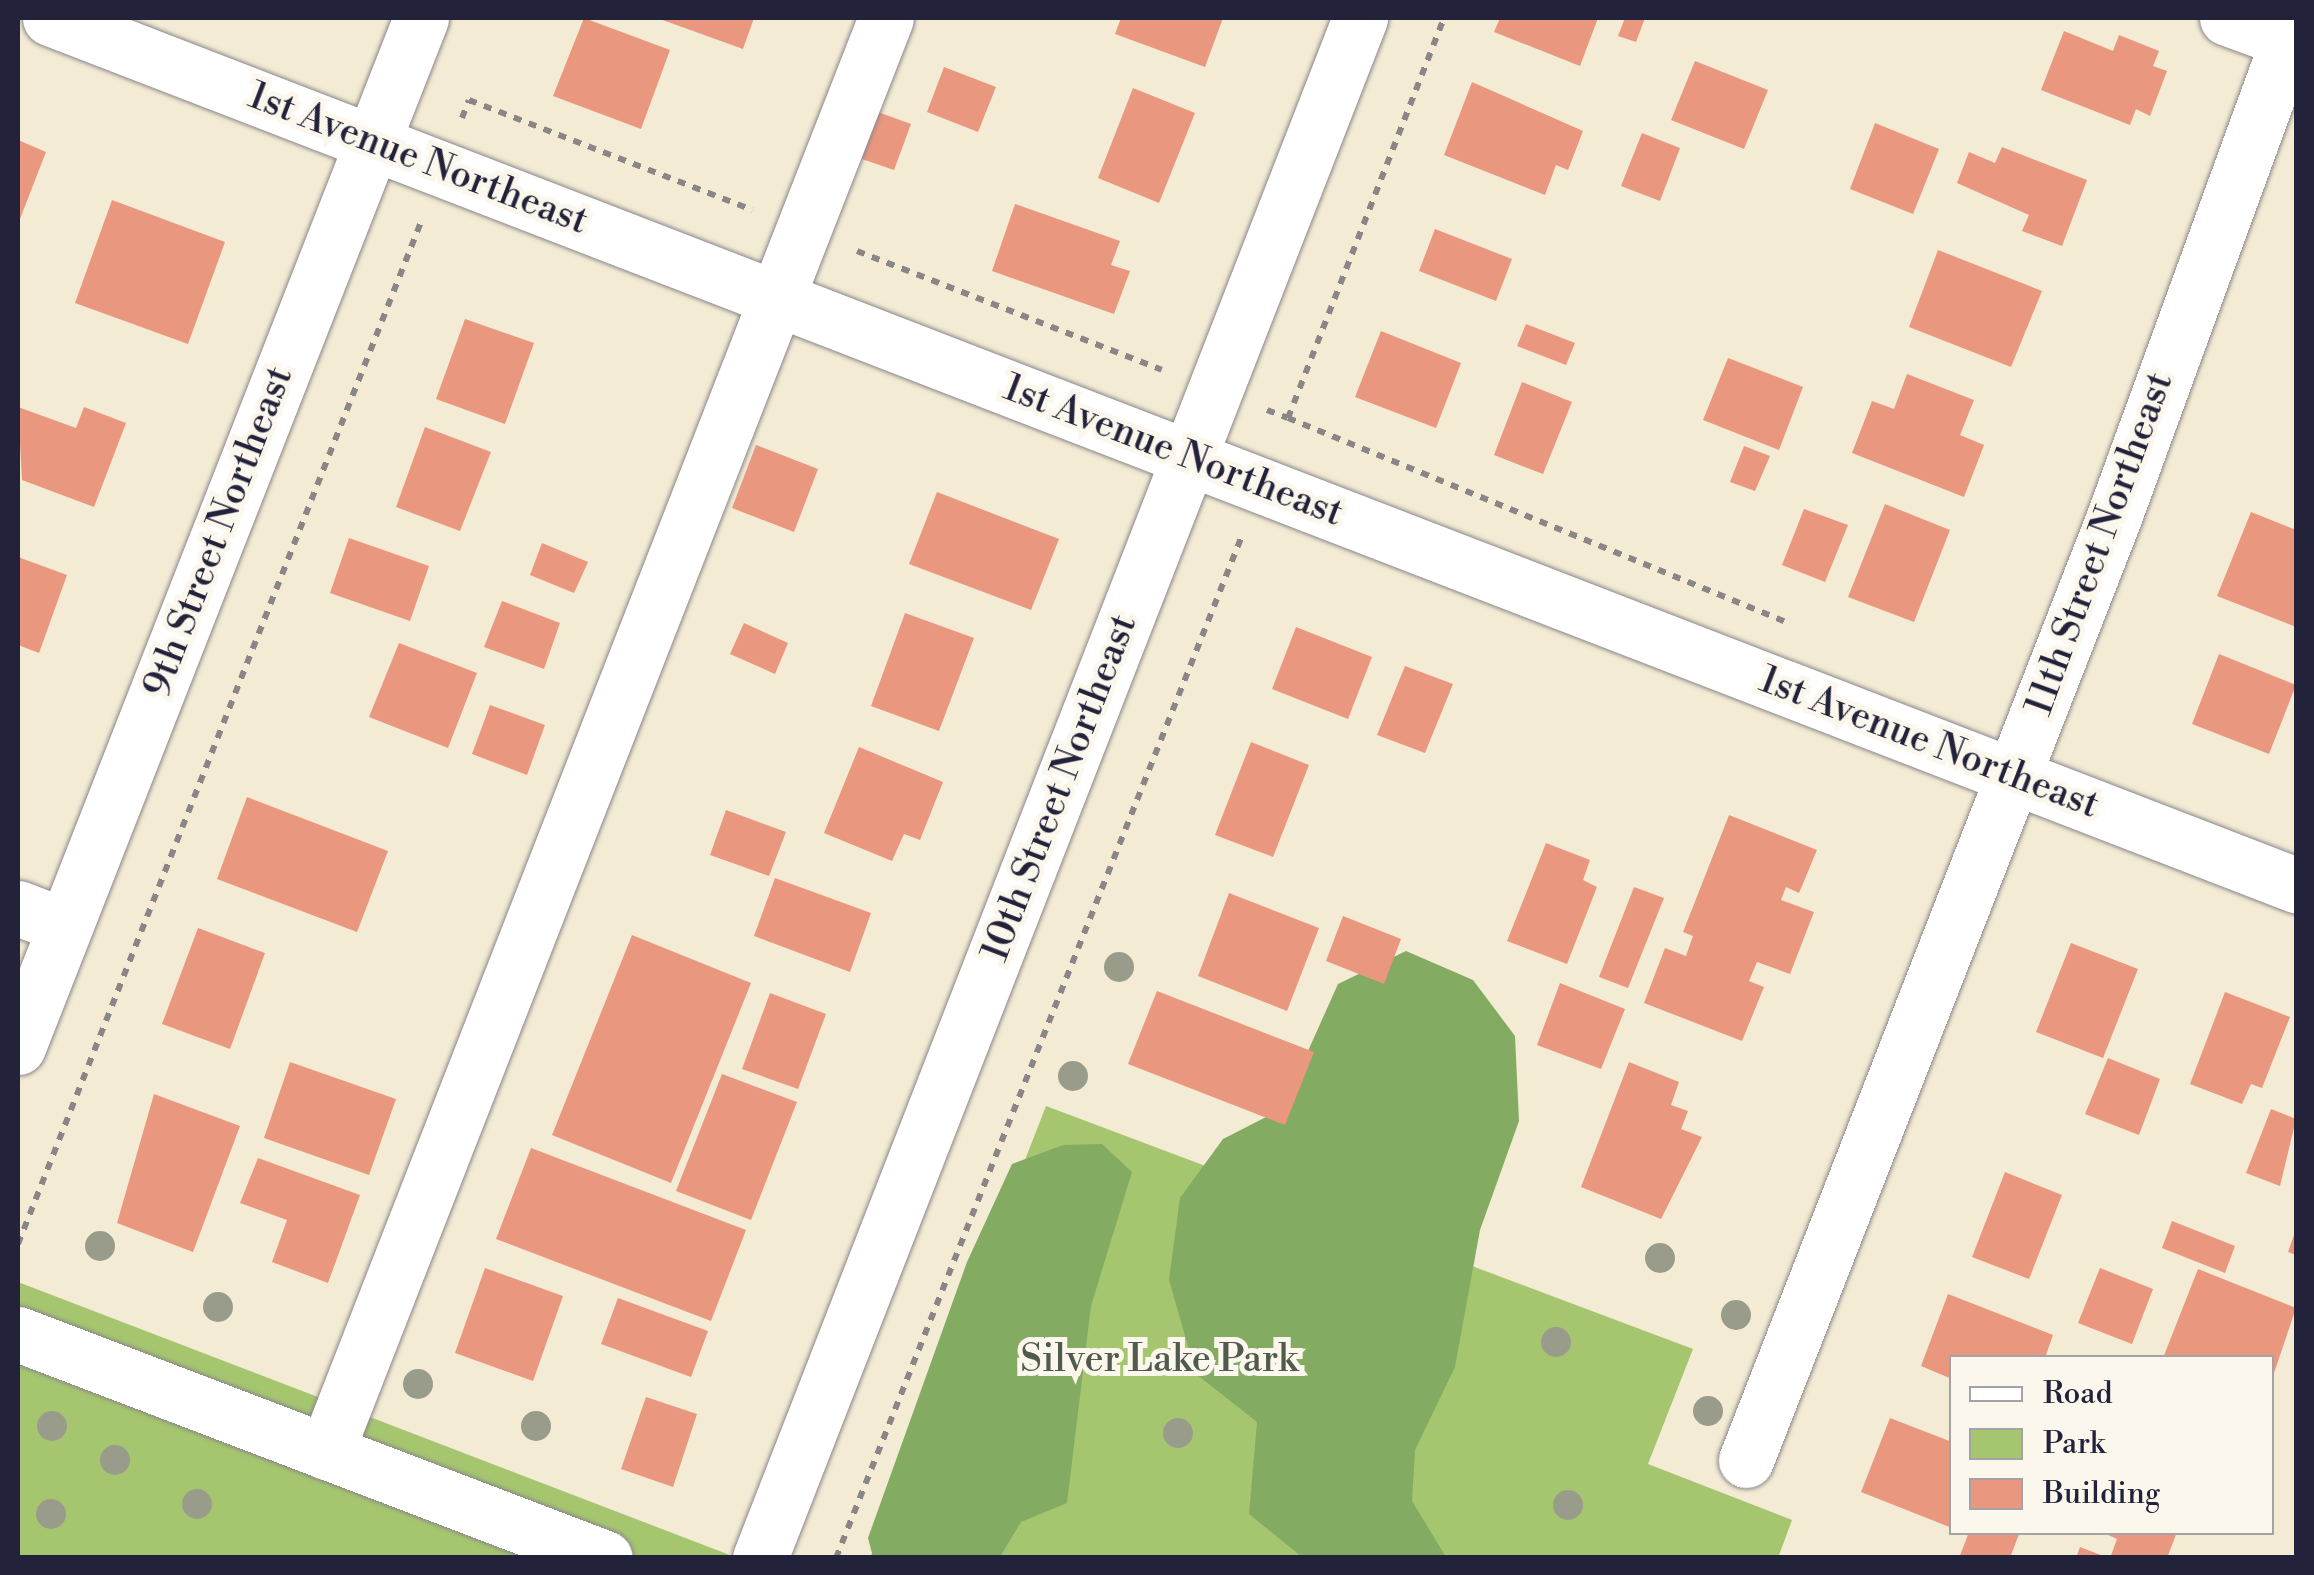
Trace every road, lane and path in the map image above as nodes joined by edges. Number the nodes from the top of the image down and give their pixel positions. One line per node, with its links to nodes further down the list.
1 (50, 18): 8 (street, 1st Avenue Northeast)
2 (421, 18): 8 (street, 9th Street Northeast)
3 (886, 18): 10 (street)
4 (1360, 18): 12 (street, 10th Street Northeast)
5 (1444, 18): 13 (path)
6 (2226, 18): 7 (street)
7 (2288, 56): 17 (street, 11th Street Northeast)
8 (373, 142): 9 (street, 1st Avenue Northeast); 19 (street, 9th Street Northeast)
9 (443, 168): 10 (path); 11 (street, 1st Avenue Northeast); 21 (path)
10 (802, 230): 11 (street); 12 (path)
11 (776, 295): 14 (street, 1st Avenue Northeast); 23 (street)
12 (1215, 390): 13 (path); 14 (street, 10th Street Northeast)
13 (1288, 418): 16 (path)
14 (1188, 457): 15 (street, 1st Avenue Northeast); 26 (street, 10th Street Northeast)
15 (1262, 486): 17 (street, 1st Avenue Northeast); 27 (path)
16 (1797, 626)
17 (2014, 776): 18 (street, 1st Avenue Northeast); 24 (street, 11th Street Northeast)
18 (2296, 885)
19 (41, 917): 20 (street, 9th Street Northeast)
20 (18, 1047)
21 (18, 1244)
22 (18, 1334): 23 (street)
23 (326, 1452): 25 (street)
24 (1746, 1460)
25 (605, 1558)
26 (760, 1558)
27 (836, 1558)

